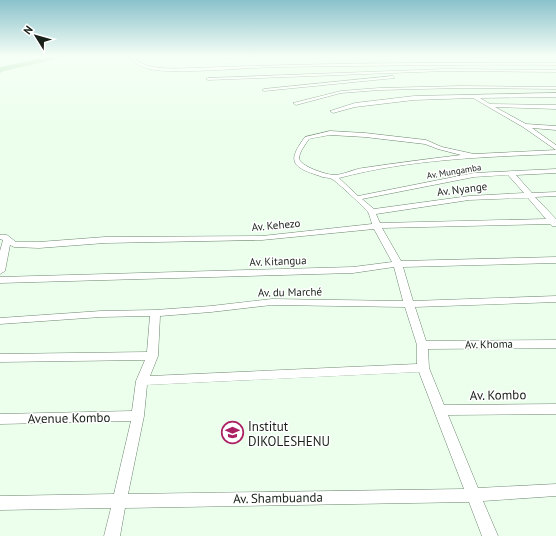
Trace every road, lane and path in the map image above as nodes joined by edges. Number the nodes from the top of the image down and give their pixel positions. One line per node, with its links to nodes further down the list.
1 (353, 81): 6 (street)
2 (365, 81): 5 (street)
3 (462, 87): 4 (street); 5 (street); 8 (street)
4 (556, 88)
5 (379, 89): 9 (street); 10 (street)
6 (264, 90)
7 (556, 95): 8 (street)
8 (473, 96): 9 (street); 11 (street)
9 (405, 98): 13 (street)
10 (296, 103)
11 (488, 105): 12 (street); 14 (street)
12 (556, 108)
13 (333, 111)
14 (525, 126): 15 (street); 16 (street)
15 (556, 128)
16 (556, 148)
17 (556, 152): 18 (street)
18 (475, 156): 21 (street); 21 (street)
19 (556, 171): 20 (street, Av. Mungamba)
20 (510, 173): 22 (street); 24 (street, Av. Mungamba)
21 (334, 176): 24 (street)
22 (530, 194): 23 (street, Av. Nyange); 25 (street, Av. Nyange); 26 (street)
23 (556, 194)
24 (357, 198): 25 (street)
25 (372, 212): 27 (street)
26 (555, 223): 27 (street, Av. Kehezo)
27 (377, 226): 28 (street, Av. Kehezo); 30 (street)
28 (4, 238): 31 (street)
29 (556, 260): 30 (street, Av. Kitangua)
30 (398, 264): 32 (street, Av. Kitangua); 34 (street)
31 (0, 271)
32 (0, 280)
33 (556, 299): 34 (street, Av. du Marché)
34 (409, 304): 35 (street, Av. du Marché); 38 (street)
35 (155, 313): 36 (street, Av. du Marché); 39 (street)
36 (0, 321)
37 (556, 344): 38 (street, Av. Khoma)
38 (422, 345): 41 (street)
39 (152, 356): 40 (street); 42 (street)
40 (0, 358)
41 (423, 368): 42 (street); 44 (street)
42 (142, 381): 45 (street)
43 (556, 409): 44 (street, Av. Kombo)
44 (440, 410): 48 (street)
45 (138, 416): 46 (street, Avenue Kombo); 49 (street)
46 (0, 419)
47 (556, 490): 48 (street, Av. Shambuanda)
48 (473, 495): 49 (street, Av. Shambuanda); 52 (street)
49 (119, 501): 50 (street, Av. Shambuanda); 51 (street)
50 (0, 504)
51 (112, 536)
52 (490, 536)

